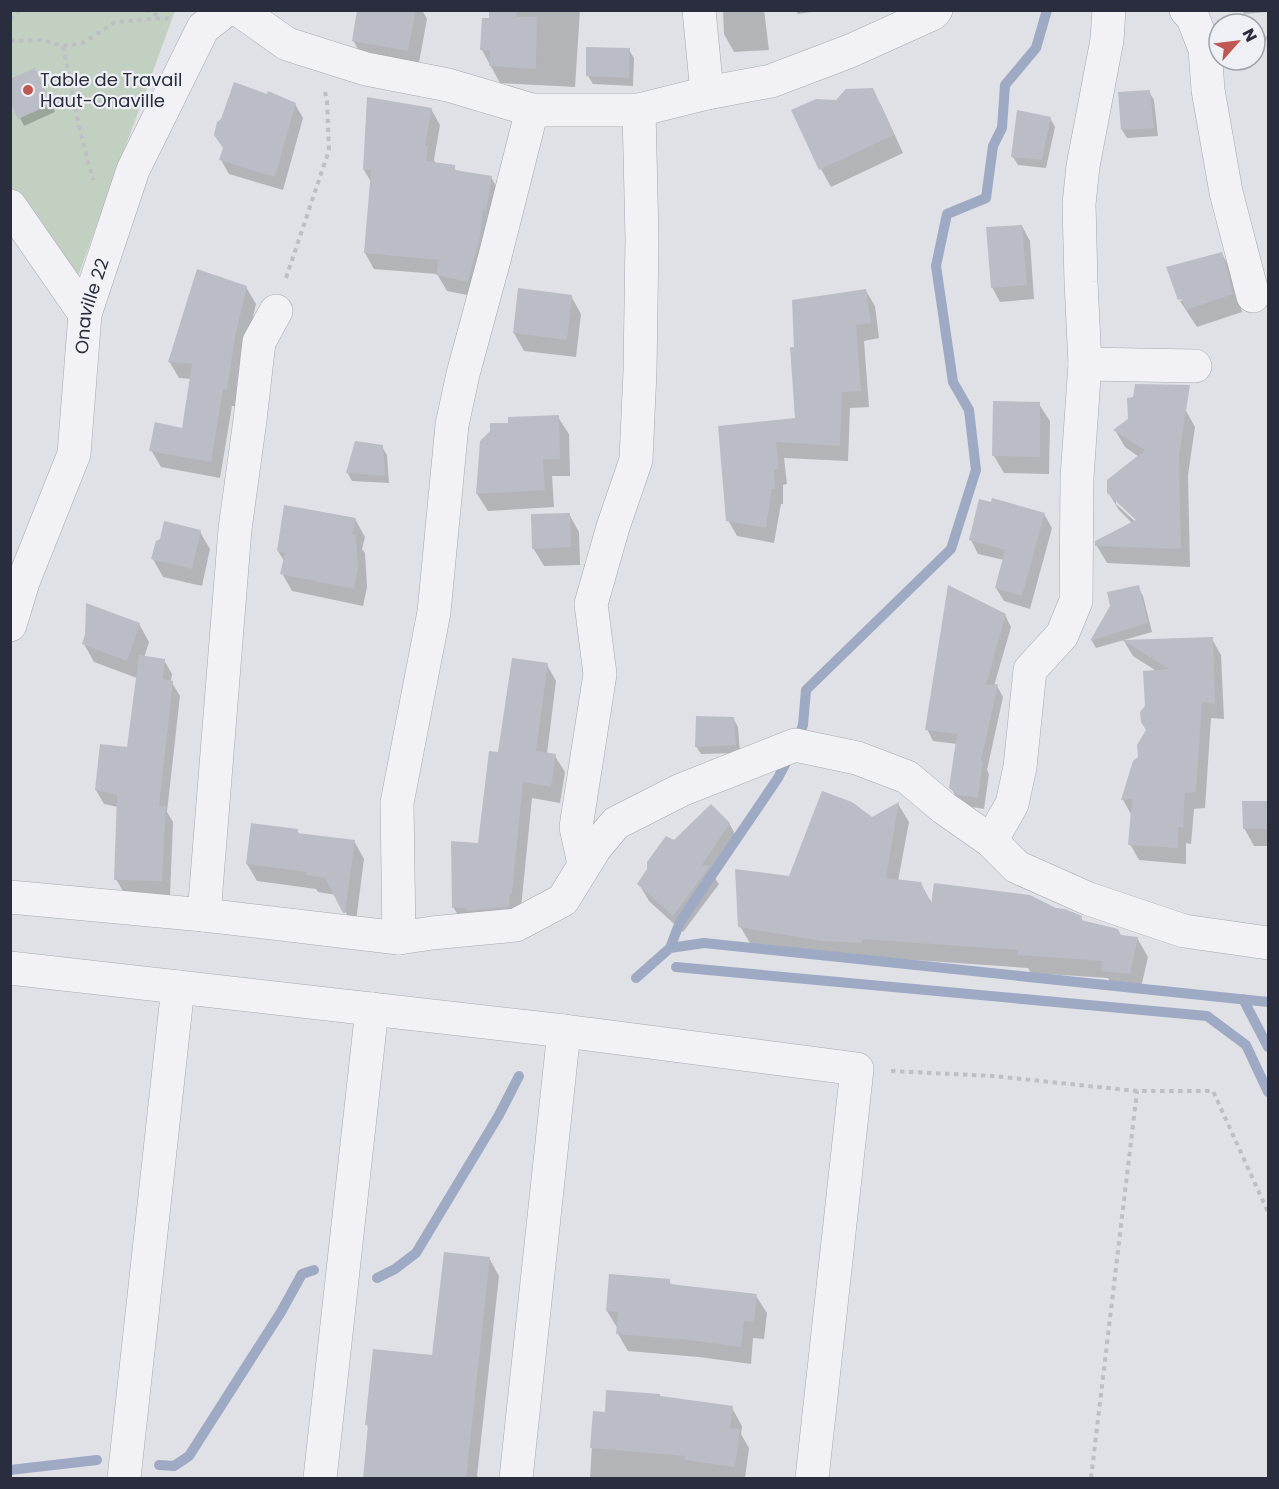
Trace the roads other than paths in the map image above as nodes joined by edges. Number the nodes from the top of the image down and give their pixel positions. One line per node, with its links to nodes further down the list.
1 (239, 10): 8 (street)
2 (699, 10): 7 (street)
3 (936, 10): 7 (street)
4 (1108, 10): 14 (street)
5 (1186, 10): 11 (street)
6 (214, 19): 13 (street, Onaville 22)
7 (707, 93): 9 (street)
8 (531, 110): 9 (street); 21 (street)
9 (639, 110): 18 (street)
10 (10, 206): 13 (street)
11 (1253, 296)
12 (276, 311): 20 (street)
13 (86, 314): 16 (street, Onaville 22)
14 (1085, 364): 15 (street); 17 (street)
15 (1195, 366)
16 (10, 625)
17 (991, 841): 18 (street); 22 (street)
18 (584, 864): 21 (street)
19 (10, 897): 20 (street)
20 (204, 915): 21 (street)
21 (399, 938)
22 (1269, 943)
23 (10, 968): 24 (street)
24 (178, 987): 25 (street); 27 (street)
25 (372, 1009): 26 (street); 28 (street)
26 (564, 1031): 29 (street); 30 (street)
27 (124, 1479)
28 (320, 1479)
29 (516, 1479)
30 (812, 1479)

